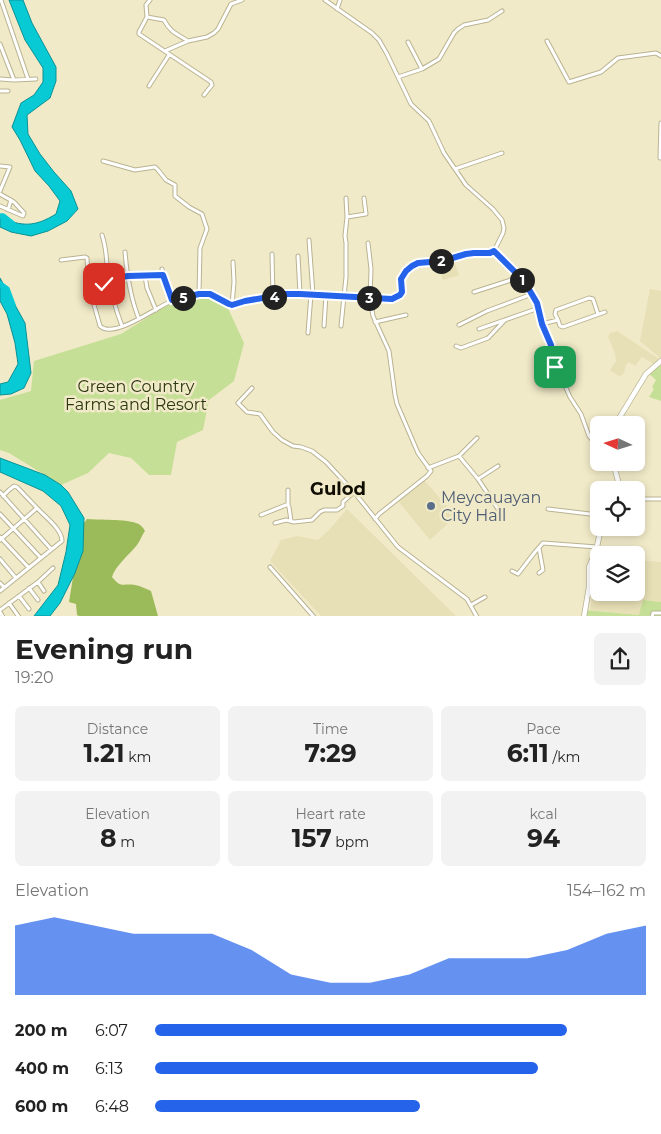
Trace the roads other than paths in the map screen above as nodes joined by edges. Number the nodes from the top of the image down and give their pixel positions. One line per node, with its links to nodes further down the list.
1 (150, 0): 8 (street)
2 (242, 0): 9 (street)
3 (325, 0): 6 (street)
4 (340, 0): 6 (street)
5 (1, 3): 21 (street)
6 (337, 9): 17 (street)
7 (502, 11): 16 (street)
8 (147, 17): 9 (street); 13 (street)
9 (188, 41): 13 (street)
10 (547, 41): 15 (street)
11 (408, 42): 16 (street)
12 (0, 44): 20 (street)
13 (165, 51): 14 (street)
14 (169, 55): 22 (street); 25 (street)
15 (661, 56)
16 (422, 69): 17 (street)
17 (398, 77): 31 (street)
18 (0, 78): 20 (street)
19 (36, 79): 21 (street)
20 (14, 80): 21 (street)
21 (28, 80)
22 (149, 86)
23 (0, 91): 24 (street)
24 (8, 92)
25 (204, 95)
26 (661, 123): 28 (street)
27 (502, 153): 31 (street)
28 (661, 158)
29 (103, 161): 56 (street)
30 (0, 166): 32 (street)
31 (455, 169): 42 (street)
32 (0, 192): 35 (street)
33 (346, 198): 38 (street)
34 (364, 198): 38 (street)
35 (11, 200): 37 (street); 37 (street)
36 (0, 206): 37 (street)
37 (8, 210)
38 (347, 217): 61 (street)
39 (102, 235): 53 (street)
40 (309, 240): 58 (street)
41 (368, 244): 63 (street)
42 (494, 251): 52 (street); 63 (street)
43 (126, 252): 50 (street)
44 (272, 254): 62 (street)
45 (298, 256): 57 (street)
46 (61, 260): 54 (street)
47 (233, 262): 65 (street)
48 (162, 269): 49 (street)
49 (163, 275): 51 (street); 64 (street)
50 (128, 276): 51 (street); 53 (street); 71 (street)
51 (145, 276): 67 (street)
52 (519, 276): 55 (street); 60 (street)
53 (110, 281): 54 (street); 77 (street)
54 (89, 286): 77 (street)
55 (474, 292)
56 (199, 294): 64 (street); 65 (street)
57 (300, 294): 58 (street); 62 (street)
58 (312, 294): 59 (street); 81 (street)
59 (326, 294): 61 (street); 78 (street)
60 (532, 294): 66 (street); 76 (street)
61 (344, 296): 63 (street); 79 (street)
62 (273, 297): 65 (street)
63 (370, 298): 74 (street)
64 (172, 300): 67 (street)
65 (232, 305)
66 (539, 308): 72 (street); 75 (street)
67 (156, 310): 71 (street)
68 (605, 312): 69 (street)
69 (598, 314): 73 (street); 73 (street)
70 (406, 315): 74 (street)
71 (139, 319): 77 (street)
72 (505, 320): 80 (street); 82 (street)
73 (558, 320): 75 (street)
74 (375, 322): 90 (street)
75 (542, 324): 86 (street)
76 (459, 325)
77 (122, 326)
78 (324, 326)
79 (341, 326)
80 (479, 328)
81 (308, 333)
82 (456, 346)
83 (661, 361): 85 (main road)
84 (252, 388): 94 (street)
85 (620, 416)
86 (590, 437)
87 (477, 438): 88 (street)
88 (459, 456): 90 (street); 91 (street)
89 (498, 466): 91 (street)
90 (428, 468): 106 (street)
91 (478, 480): 100 (street)
92 (288, 490): 98 (street)
93 (0, 492): 95 (street)
94 (354, 492): 106 (street); 107 (street)
95 (3, 496): 99 (street); 105 (street)
96 (645, 499): 97 (street)
97 (661, 499)
98 (288, 505): 104 (street); 107 (street)
99 (37, 508): 105 (street); 113 (street)
100 (498, 509)
101 (548, 509): 103 (street)
102 (0, 514): 109 (street)
103 (590, 514)
104 (260, 515)
105 (24, 519): 109 (street); 113 (street)
106 (375, 519): 133 (street)
107 (291, 522): 108 (street)
108 (275, 523)
109 (14, 528): 110 (street); 114 (street)
110 (0, 538): 118 (street)
111 (590, 546): 112 (street)
112 (539, 548): 120 (street); 121 (street)
113 (51, 549): 114 (street)
114 (41, 558): 118 (street)
115 (0, 560): 122 (street)
116 (590, 564): 141 (main road)
117 (270, 567): 139 (street)
118 (29, 568): 122 (street)
119 (53, 568): 123 (street)
120 (512, 571)
121 (539, 573)
122 (16, 578): 125 (street)
123 (38, 582): 126 (street); 128 (street)
124 (0, 583): 125 (street)
125 (4, 587): 127 (street)
126 (29, 588): 129 (street); 131 (street)
127 (0, 591)
128 (44, 591)
129 (19, 596): 132 (street); 134 (street)
130 (485, 597): 133 (street)
131 (38, 600)
132 (9, 603): 135 (street); 138 (street)
133 (471, 605): 140 (street)
134 (29, 609)
135 (0, 611): 137 (street)
136 (661, 613): 142 (street)
137 (3, 616)
138 (19, 616)
139 (314, 616)
140 (477, 616)
141 (584, 616)
142 (652, 616)

